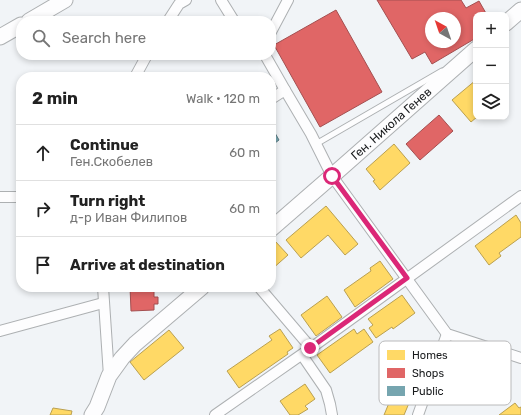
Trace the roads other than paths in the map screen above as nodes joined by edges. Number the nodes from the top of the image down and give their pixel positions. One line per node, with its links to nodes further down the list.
1 (65, 0): 6 (street)
2 (221, 0): 8 (street)
3 (288, 0): 10 (street)
4 (180, 1): 7 (street)
5 (521, 10): 9 (street)
6 (37, 16)
7 (171, 16)
8 (231, 16)
9 (509, 20)
10 (276, 23)
11 (16, 28): 12 (street)
12 (0, 38)
13 (473, 52): 16 (street, Ген. Никола Генев)
14 (144, 60): 17 (street)
15 (268, 60): 18 (street)
16 (453, 70): 22 (lane); 23 (street, Ген. Никола Генев)
17 (138, 72)
18 (275, 72)
19 (276, 74): 20 (street)
20 (285, 90): 21 (street); 22 (street)
21 (276, 96)
22 (316, 144): 23 (street)
23 (332, 176): 27 (street, Ген. Никола Генев); 28 (street)
24 (521, 196): 28 (street)
25 (0, 197): 26 (street)
26 (16, 197)
27 (276, 225)
28 (407, 278): 34 (street); 37 (street)
29 (103, 292): 32 (street)
30 (196, 292): 41 (street)
31 (262, 292): 37 (street)
32 (103, 303): 33 (street); 41 (street)
33 (0, 331)
34 (447, 334): 35 (street); 36 (street)
35 (444, 341)
36 (469, 341)
37 (310, 348): 38 (street)
38 (302, 355): 44 (street); 45 (street)
39 (511, 355): 40 (street)
40 (521, 358)
41 (109, 376): 43 (street)
42 (422, 405): 46 (street)
43 (96, 412)
44 (215, 415)
45 (332, 415)
46 (418, 415)

